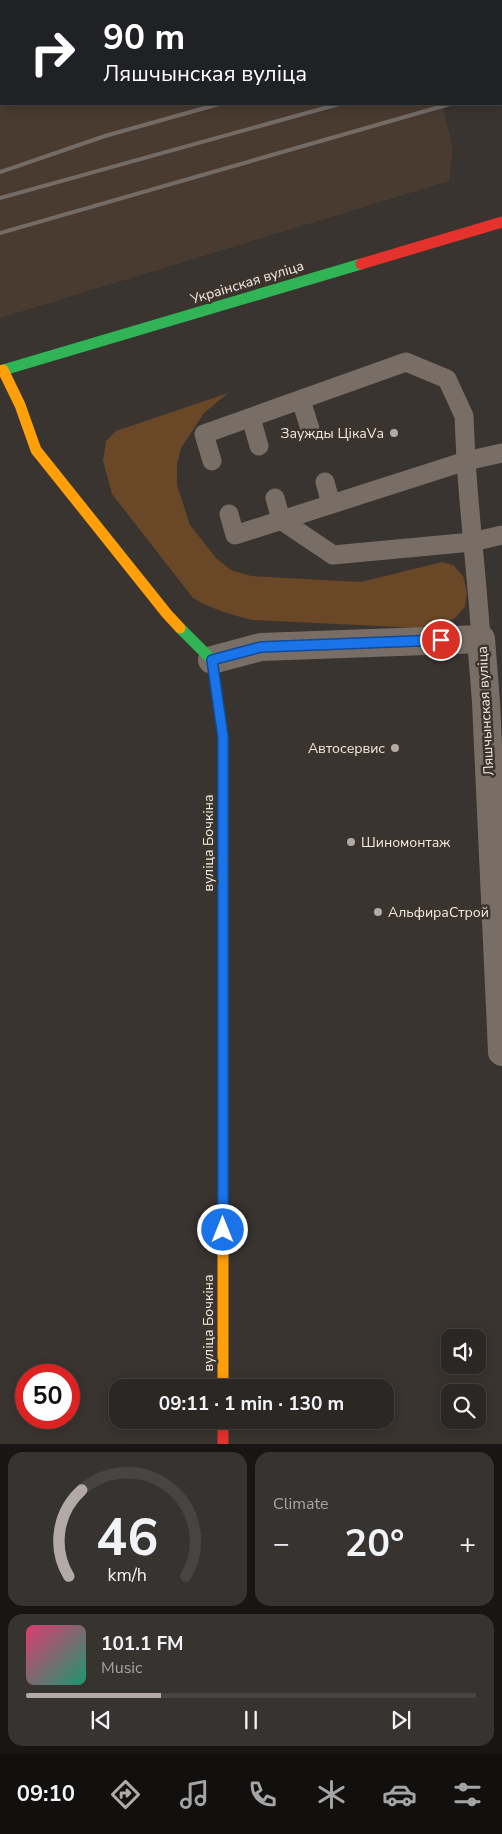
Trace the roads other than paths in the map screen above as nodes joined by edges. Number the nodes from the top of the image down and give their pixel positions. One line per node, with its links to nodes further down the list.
1 (502, 222): 2 (main road, Украінская вуліца)
2 (2, 371): 18 (main road)
3 (301, 400): 4 (lane); 5 (lane); 9 (lane)
4 (251, 418): 6 (lane); 8 (lane)
5 (310, 429)
6 (259, 446)
7 (502, 453): 9 (lane)
8 (212, 461)
9 (466, 461): 12 (lane); 16 (lane)
10 (324, 482): 12 (lane)
11 (275, 498): 14 (lane)
12 (331, 504): 14 (lane)
13 (228, 514): 14 (lane)
14 (281, 520): 16 (lane)
15 (502, 535): 16 (lane)
16 (472, 542): 17 (lane)
17 (481, 639): 18 (street, Ляшчынская вуліца); 19 (street, Ляшчынская вуліца)
18 (212, 660): 20 (main road, вуліца Бочкіна)
19 (502, 1052)
20 (223, 1379)
21 (223, 1429): 22 (main road)
22 (223, 1444)

